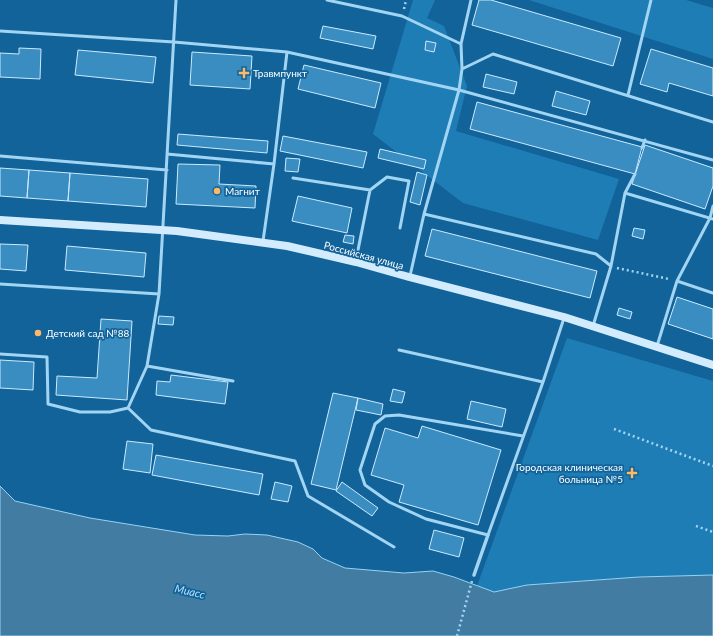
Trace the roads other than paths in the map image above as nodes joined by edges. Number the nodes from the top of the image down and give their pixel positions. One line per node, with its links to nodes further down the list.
1 (176, 0): 6 (lane)
2 (327, 0): 7 (lane)
3 (471, 0): 7 (lane)
4 (651, 0): 11 (lane)
5 (0, 31): 6 (lane)
6 (174, 42): 8 (lane); 15 (lane)
7 (461, 44): 9 (lane)
8 (287, 52): 10 (lane); 18 (lane)
9 (462, 69): 10 (lane); 11 (lane)
10 (459, 90): 13 (lane); 25 (lane)
11 (628, 95): 12 (lane)
12 (713, 122)
13 (645, 140): 14 (lane); 17 (lane)
14 (642, 148)
15 (167, 154): 18 (lane); 19 (lane)
16 (0, 156): 19 (lane)
17 (713, 160)
18 (274, 164): 30 (lane)
19 (166, 170): 29 (lane)
20 (635, 174): 23 (lane)
21 (293, 178): 22 (lane)
22 (370, 190): 28 (lane); 31 (lane)
23 (625, 193): 26 (lane); 32 (lane)
24 (713, 206): 26 (lane)
25 (424, 214): 32 (lane); 33 (lane)
26 (711, 218): 34 (lane)
27 (0, 220): 29 (main road, Российская улица)
28 (400, 228)
29 (163, 231): 30 (main road, Российская улица); 37 (lane)
30 (262, 243): 31 (main road, Российская улица)
31 (356, 262): 33 (main road, Российская улица)
32 (611, 266): 39 (lane)
33 (409, 278): 38 (main road, Российская улица)
34 (677, 280): 36 (lane); 40 (lane)
35 (0, 284): 37 (lane)
36 (713, 293)
37 (159, 294): 44 (lane)
38 (564, 317): 39 (main road, Российская улица); 46 (lane)
39 (592, 326): 40 (main road, Российская улица)
40 (656, 347): 43 (main road, Российская улица)
41 (399, 350): 46 (lane)
42 (0, 354): 47 (lane)
43 (713, 365)
44 (147, 366): 45 (lane); 47 (lane)
45 (233, 381)
46 (543, 382): 48 (lane)
47 (128, 408): 50 (lane)
48 (523, 436): 49 (lane); 49 (lane)
49 (488, 535): 51 (street)
50 (394, 547)
51 (474, 575)

